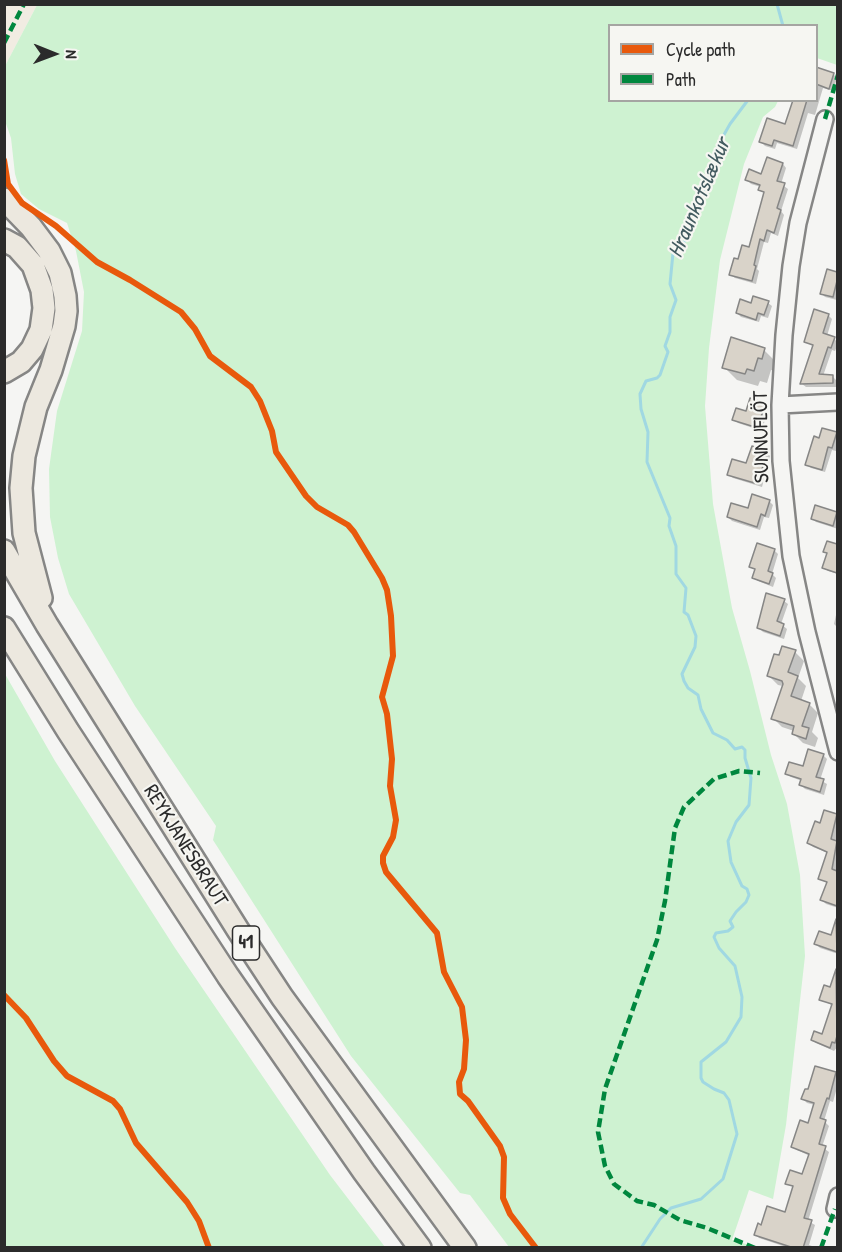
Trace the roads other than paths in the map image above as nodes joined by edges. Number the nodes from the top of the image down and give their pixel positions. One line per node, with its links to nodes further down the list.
1 (825, 119): 8 (street, SUNNUFLÖT)
2 (4, 199): 4 (highway)
3 (4, 220): 4 (highway)
4 (39, 238): 10 (highway)
5 (4, 240): 6 (highway)
6 (4, 372)
7 (837, 402): 8 (street)
8 (780, 405): 12 (street, SUNNUFLÖT)
9 (4, 551): 10 (highway, REYKJANESBRAUT / 41)
10 (47, 625): 14 (highway, REYKJANESBRAUT / 41)
11 (4, 628): 13 (highway, REYKJANESBRAUT / 41)
12 (837, 752)
13 (420, 1248)
14 (465, 1248)

